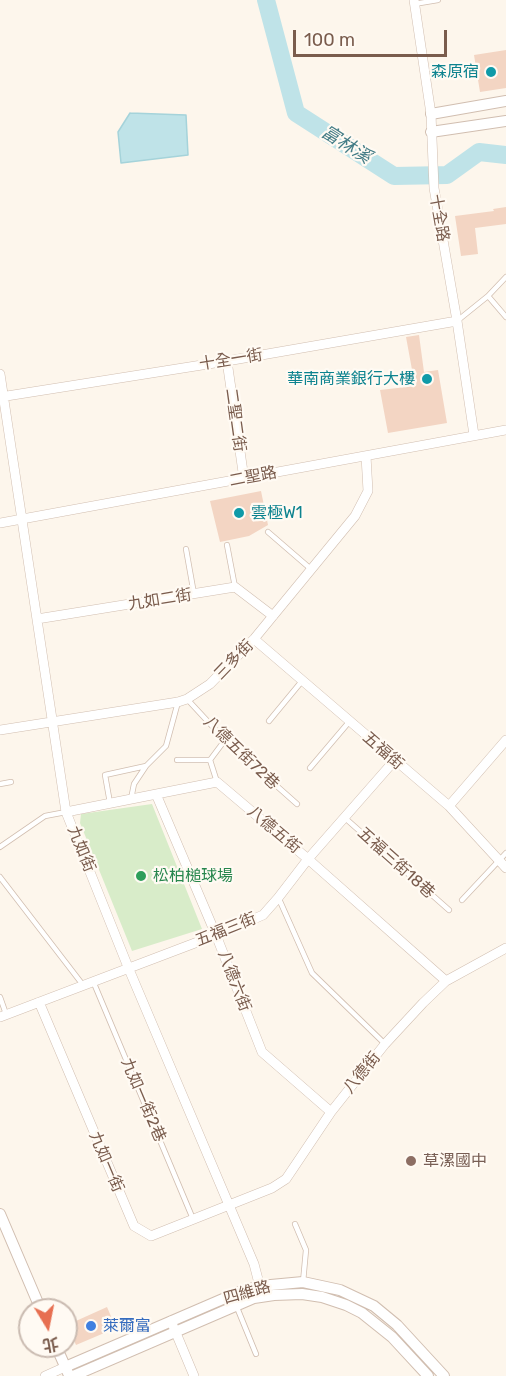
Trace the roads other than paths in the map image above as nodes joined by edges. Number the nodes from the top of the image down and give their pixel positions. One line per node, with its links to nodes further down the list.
1 (438, 0): 2 (lane)
2 (414, 2): 4 (street, 十全路)
3 (506, 102): 4 (street)
4 (431, 114): 6 (street, 十全路)
5 (506, 121): 6 (street)
6 (431, 132): 10 (street, 十全路)
7 (506, 277): 8 (lane)
8 (488, 296): 9 (lane); 10 (lane)
9 (506, 317)
10 (457, 321): 11 (street, 十全一街); 15 (street, 十全路)
11 (226, 361): 13 (street, 十全一街); 17 (street, 二聖二街)
12 (0, 374): 13 (street, 九如街)
13 (2, 397): 18 (street, 九如街)
14 (506, 430): 15 (street, 二聖路)
15 (474, 435): 16 (street, 二聖路)
16 (366, 456): 17 (street, 二聖路); 23 (street, 三多街)
17 (244, 479): 18 (street, 二聖路)
18 (22, 519): 19 (street, 二聖路); 27 (street, 九如街)
19 (0, 523)
20 (268, 532): 23 (lane)
21 (227, 545): 24 (lane)
22 (186, 549): 25 (lane)
23 (312, 570): 26 (street, 三多街)
24 (235, 587): 25 (street, 九如二街); 26 (street)
25 (194, 594): 27 (street, 九如二街)
26 (273, 616): 28 (street, 三多街)
27 (37, 619): 32 (street, 九如街)
28 (254, 639): 29 (street, 五福街); 30 (street, 三多街)
29 (302, 681): 31 (lane); 33 (street, 五福街)
30 (183, 701): 32 (street, 三多街); 35 (lane, 八德五街72巷); 40 (lane)
31 (269, 721)
32 (52, 722): 34 (street, 三多街); 50 (street, 九如街)
33 (349, 722): 39 (street, 五福街); 41 (lane)
34 (0, 730)
35 (225, 740): 38 (lane); 48 (lane, 八德五街72巷)
36 (506, 740): 49 (street)
37 (177, 760): 38 (lane)
38 (210, 760): 43 (lane)
39 (394, 761): 49 (street, 五福街); 51 (street, 五福三街)
40 (146, 766): 46 (lane); 47 (lane)
41 (310, 768)
42 (11, 782): 44 (lane)
43 (217, 782): 45 (street); 53 (street, 八德五街)
44 (0, 784)
45 (156, 794): 46 (street); 59 (street, 八德六街)
46 (131, 799): 47 (street)
47 (110, 803): 50 (street)
48 (297, 804)
49 (448, 806): 54 (street, 五福街)
50 (66, 812): 52 (lane); 61 (street, 九如街)
51 (344, 817): 53 (street, 五福三街); 58 (lane, 五福三街18巷)
52 (0, 847)
53 (308, 858): 56 (street, 五福三街); 63 (street, 八德五街)
54 (504, 860): 57 (lane)
55 (0, 877): 64 (lane)
56 (278, 898): 59 (street, 五福三街); 68 (lane)
57 (462, 900)
58 (448, 910)
59 (216, 935): 61 (street, 五福三街); 69 (street, 八德六街)
60 (506, 948): 63 (street, 八德街)
61 (128, 968): 62 (street, 五福三街); 70 (street, 九如街)
62 (93, 981): 64 (street, 五福三街); 72 (lane, 九如一街2巷)
63 (446, 981): 68 (street, 八德街)
64 (83, 985): 66 (street, 五福三街)
65 (0, 997): 67 (lane)
66 (39, 1002): 67 (street, 五福三街); 72 (street, 九如一街)
67 (3, 1016)
68 (385, 1044): 69 (street, 八德街)
69 (331, 1112): 70 (street, 八德街)
70 (229, 1206): 72 (street, 九如一街); 75 (street, 九如街)
71 (0, 1214): 76 (street)
72 (193, 1220)
73 (295, 1224): 74 (lane)
74 (303, 1282): 75 (street, 四維路); 85 (street, 四維路)
75 (261, 1291): 77 (street, 四維路); 78 (street, 四維路); 84 (street, 四維路)
76 (36, 1298)
77 (236, 1305): 78 (street, 四維路); 79 (lane)
78 (173, 1326): 81 (street, 四維路); 83 (street)
79 (256, 1354)
80 (62, 1358): 81 (street)
81 (69, 1373): 82 (street)
82 (45, 1376)
83 (194, 1376)
84 (428, 1376)
85 (444, 1376)

